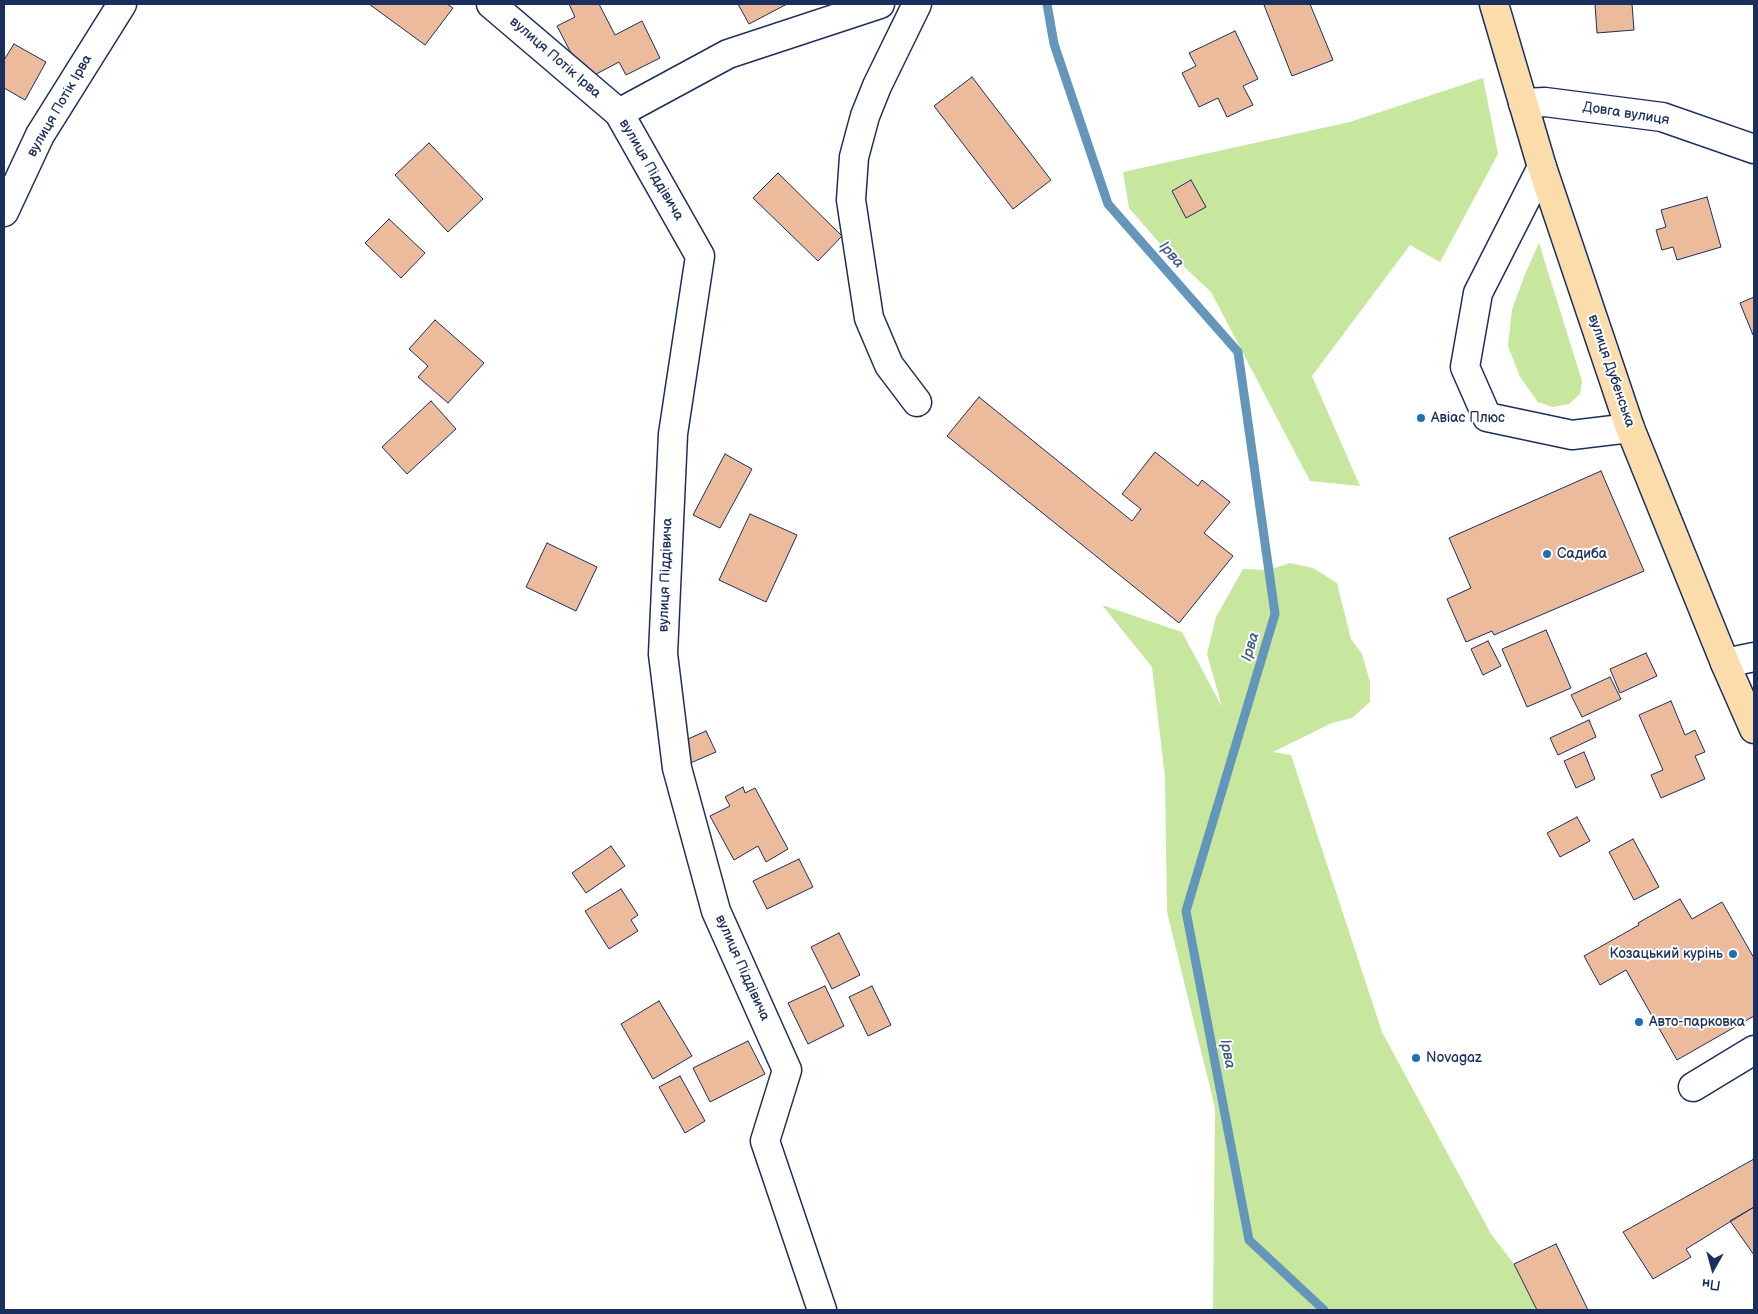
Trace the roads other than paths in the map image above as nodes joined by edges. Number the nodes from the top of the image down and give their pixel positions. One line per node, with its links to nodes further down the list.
1 (122, 4): 10 (street, вулиця Потік Ірва)
2 (491, 4): 7 (street, вулиця Потік Ірва)
3 (880, 4): 7 (street, вулиця Піддівича)
4 (917, 4): 11 (street)
5 (1494, 4): 6 (main road, вулиця Дубенська)
6 (1523, 102): 8 (street, Довга вулиця); 9 (main road, вулиця Дубенська)
7 (619, 113): 18 (street, вулиця Піддівича)
8 (1754, 149)
9 (1542, 167): 12 (main road, вулиця Дубенська); 12 (street)
10 (4, 212)
11 (917, 402)
12 (1630, 428): 14 (main road, вулиця Дубенська)
13 (1754, 657): 14 (street)
14 (1725, 664): 15 (main road, вулиця Дубенська)
15 (1754, 729)
16 (1754, 1050): 17 (street)
17 (1693, 1087)
18 (822, 1310)

